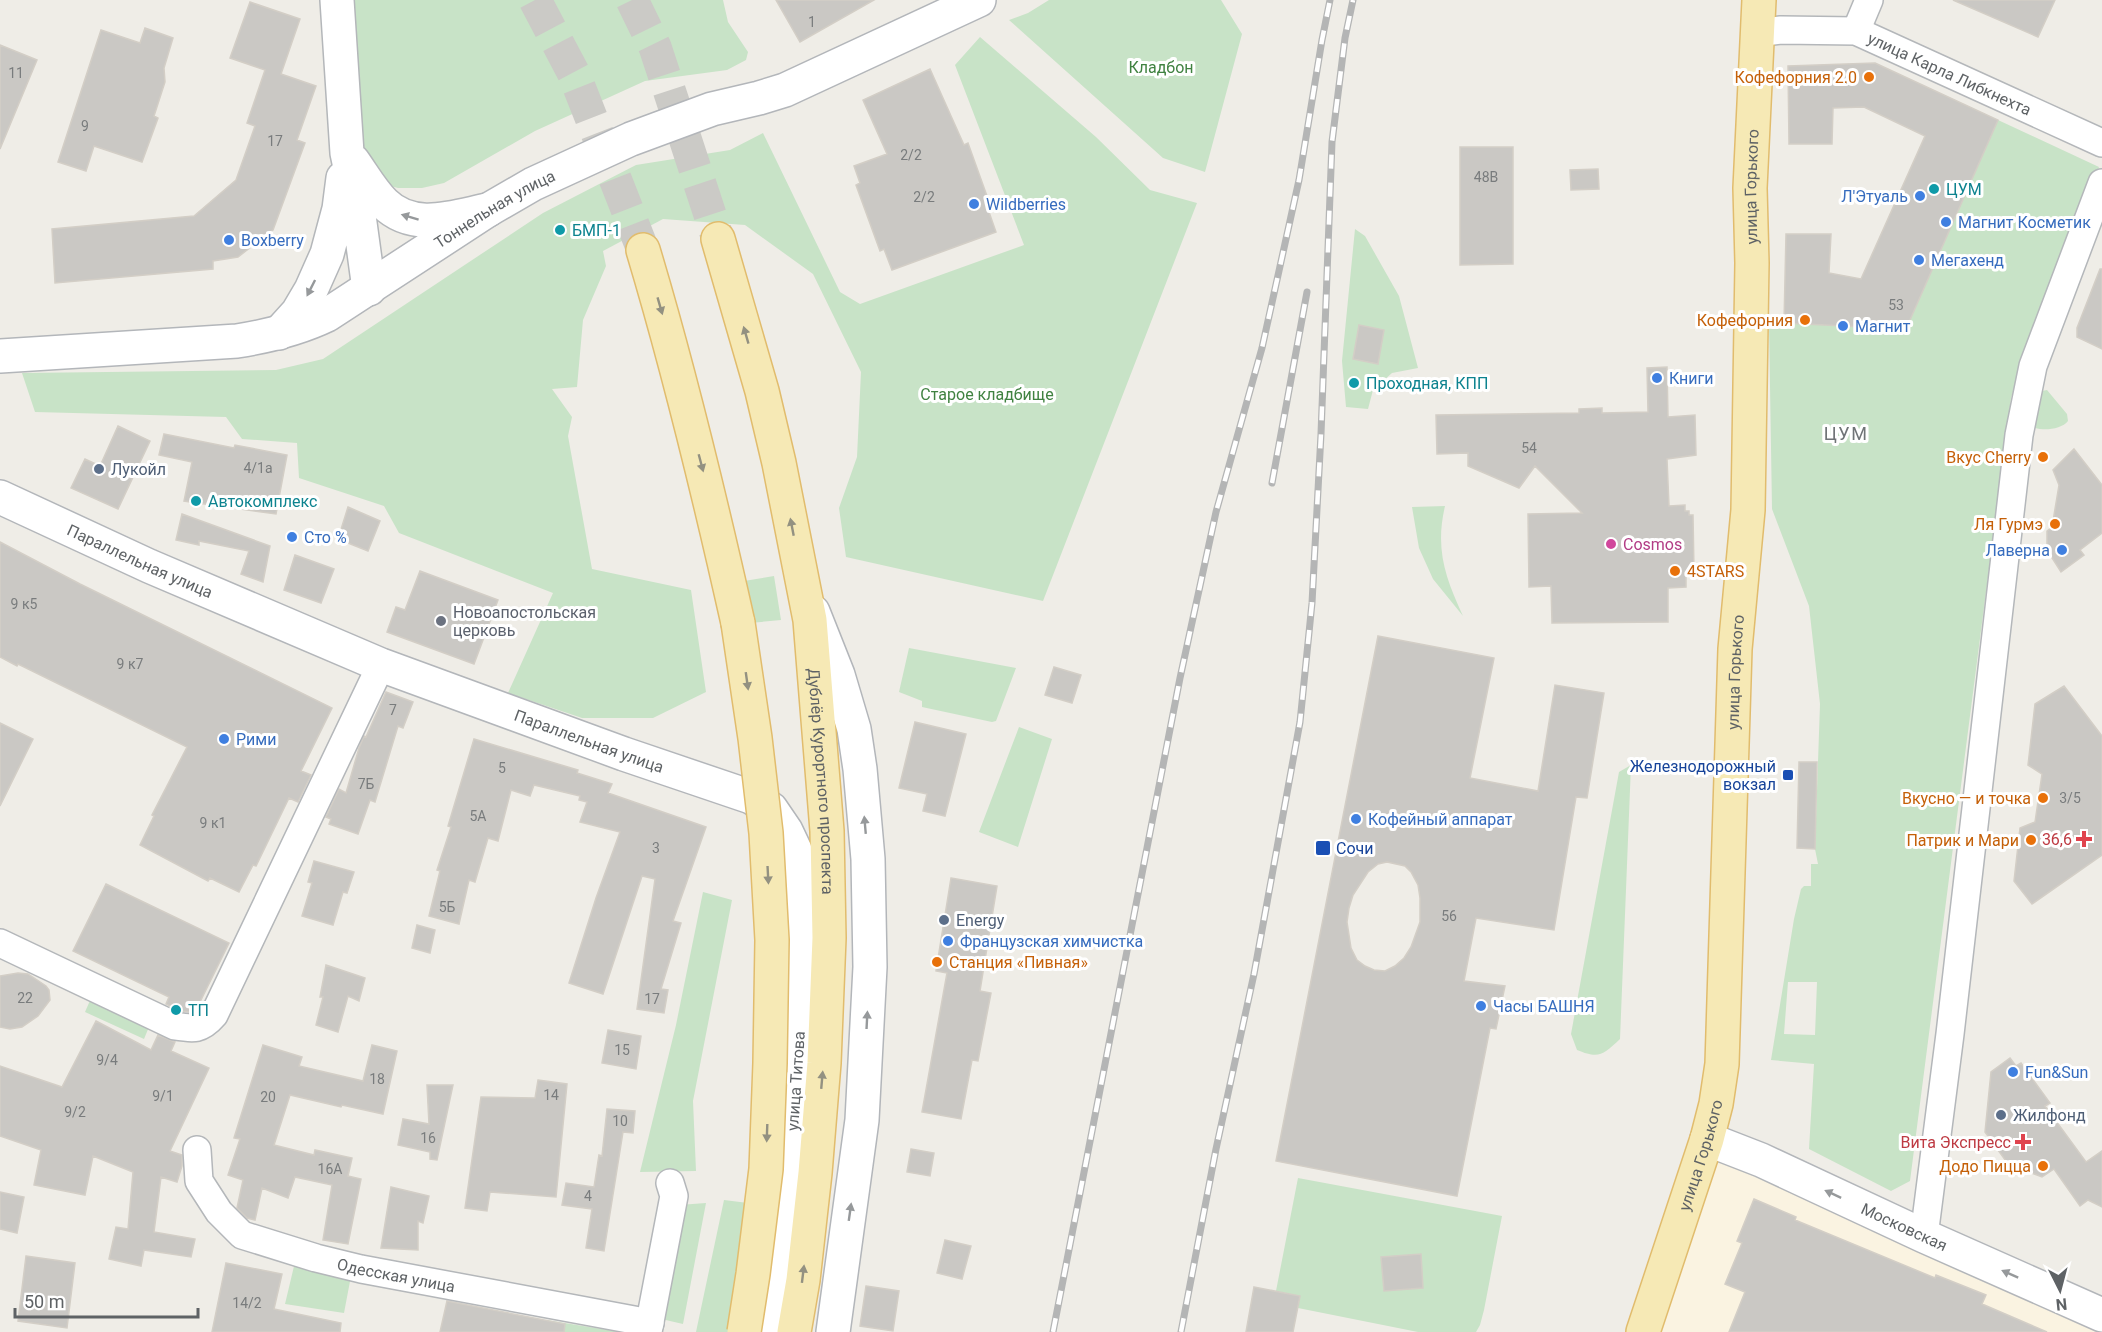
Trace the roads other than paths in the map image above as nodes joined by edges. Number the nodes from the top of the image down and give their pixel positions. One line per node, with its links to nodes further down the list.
1 (337, 0): 8 (main road)
2 (979, 0): 11 (main road, Тоннельная улица)
3 (1759, 0): 6 (main road, улица Горького)
4 (1869, 0): 5 (street)
5 (1856, 31): 6 (street, улица Карла Либкнехта); 7 (street, улица Карла Либкнехта)
6 (1757, 33): 22 (main road, улица Горького)
7 (2102, 142)
8 (346, 153): 10 (main road); 11 (main road, one-way to 8); 14 (main road)
9 (2102, 183): 25 (street)
10 (339, 209): 14 (main road); 15 (main road, one-way to 15)
11 (488, 210): 14 (main road, Тоннельная улица)
12 (718, 239): 18 (main road, Дублёр Курортного проспекта, one-way to 12)
13 (644, 250): 28 (main road, one-way to 28, bridge)
14 (360, 294): 15 (main road, Тоннельная улица)
15 (279, 333): 16 (main road, Тоннельная улица)
16 (0, 356)
17 (0, 497): 19 (main road, Параллельная улица)
18 (803, 584): 30 (main road, Дублёр Курортного проспекта, one-way to 18); 31 (main road, one-way to 18)
19 (381, 665): 20 (main road, Параллельная улица); 21 (street)
20 (786, 831): 29 (main road, улица Титова)
21 (0, 942)
22 (1707, 1139): 25 (main road, Московская, one-way to 22); 32 (main road, улица Горького)
23 (197, 1150): 27 (street, Одесская улица)
24 (670, 1183): 27 (street, Одесская улица)
25 (1924, 1236): 26 (main road, Московская, one-way to 25)
26 (2102, 1315)
27 (649, 1327)
28 (744, 1332)
29 (768, 1332)
30 (794, 1332)
31 (833, 1332)
32 (1643, 1332)

